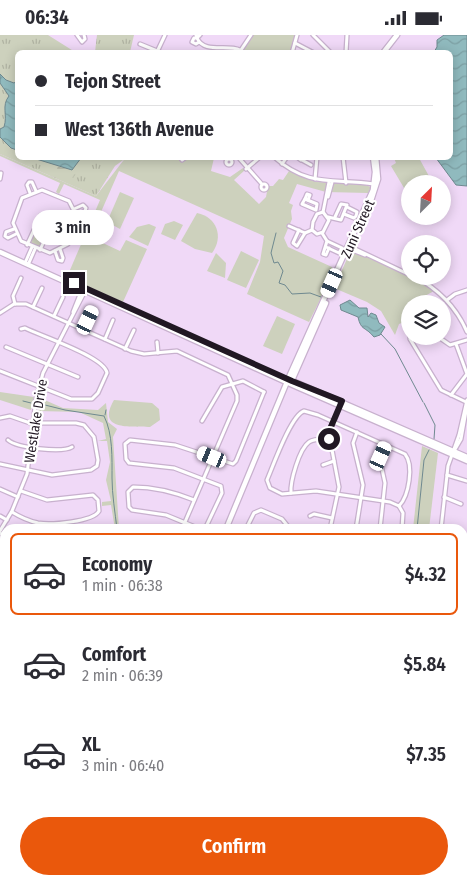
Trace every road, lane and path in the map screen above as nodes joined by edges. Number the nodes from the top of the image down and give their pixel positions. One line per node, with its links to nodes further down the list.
1 (77, 35): 2 (street)
2 (84, 35)
3 (165, 35): 15 (street)
4 (251, 35): 17 (street)
5 (297, 35): 11 (street)
6 (313, 35): 12 (street)
7 (318, 35): 12 (street)
8 (348, 35): 21 (street)
9 (395, 35): 22 (main road)
10 (198, 37): 16 (street)
11 (295, 43): 18 (street); 19 (street)
12 (323, 43): 20 (street)
13 (140, 44): 14 (street)
14 (155, 50)
15 (158, 50)
16 (238, 50)
17 (241, 50)
18 (293, 50)
19 (308, 50)
20 (329, 50)
21 (346, 50)
22 (384, 50)
23 (238, 160): 33 (street)
24 (256, 160): 33 (street)
25 (277, 160): 31 (street)
26 (285, 160): 31 (street)
27 (304, 160): 32 (street)
28 (317, 160): 36 (street)
29 (342, 160): 39 (street)
30 (373, 160): 40 (main road, Zuni Street)
31 (282, 164): 36 (street)
32 (311, 165)
33 (246, 169): 38 (street)
34 (1, 173): 35 (street)
35 (0, 179)
36 (315, 179): 37 (street)
37 (331, 182): 39 (street); 46 (street)
38 (260, 183)
39 (346, 183): 40 (street)
40 (376, 184): 61 (main road, Zuni Street)
41 (36, 191): 42 (street); 42 (street); 45 (street)
42 (30, 193): 52 (street)
43 (307, 199): 43 (street)
44 (347, 207): 47 (street); 47 (street); 50 (street)
45 (74, 209): 48 (street); 48 (street)
46 (323, 212): 49 (street); 54 (street)
47 (344, 214): 50 (street)
48 (77, 215): 62 (street)
49 (328, 217): 50 (street); 56 (street)
50 (335, 217)
51 (289, 226): 53 (street)
52 (14, 229): 57 (street); 57 (street)
53 (299, 230): 55 (street); 55 (street)
54 (312, 230): 55 (street); 56 (street)
55 (305, 233)
56 (322, 233): 58 (street)
57 (16, 234): 59 (street)
58 (327, 241): 58 (street)
59 (27, 245): 60 (street); 64 (street)
60 (34, 248): 64 (street); 66 (street)
61 (349, 248): 67 (street); 101 (main road, Zuni Street)
62 (60, 249): 65 (street); 65 (street)
63 (0, 251): 66 (main road)
64 (40, 251): 65 (street)
65 (54, 251)
66 (27, 263): 71 (main road)
67 (401, 271)
68 (21, 278): 76 (street)
69 (429, 285): 73 (street)
70 (42, 288): 77 (street)
71 (84, 289): 83 (street, Westlake Drive); 101 (main road)
72 (467, 290): 75 (street)
73 (441, 295)
74 (63, 297): 81 (street)
75 (451, 297)
76 (15, 304): 77 (street); 80 (street)
77 (33, 307): 81 (street)
78 (451, 307): 87 (street)
79 (92, 311): 85 (street)
80 (0, 313)
81 (54, 316): 83 (street)
82 (113, 320): 88 (street)
83 (68, 322): 85 (street); 91 (street, Westlake Drive)
84 (21, 329): 91 (street)
85 (84, 329): 88 (street)
86 (134, 330): 96 (street)
87 (467, 332)
88 (104, 339): 96 (street)
89 (467, 340): 93 (street)
90 (156, 341): 97 (street)
91 (57, 343): 98 (street, Westlake Drive); 103 (street)
92 (451, 344): 93 (street)
93 (456, 344): 104 (street)
94 (414, 345): 104 (street)
95 (6, 347): 98 (street)
96 (126, 349): 97 (street)
97 (158, 353): 102 (street)
98 (47, 364): 100 (street); 103 (street, Westlake Drive)
99 (0, 371): 103 (street)
100 (78, 377)
101 (289, 382): 106 (main road); 149 (main road, Zuni Street)
102 (232, 383): 108 (street); 119 (street); 119 (street)
103 (39, 385): 111 (street, Westlake Drive)
104 (451, 395): 105 (street)
105 (467, 402): 110 (street); 118 (street)
106 (341, 403): 109 (street); 118 (main road)
107 (0, 418): 111 (street)
108 (202, 421)
109 (333, 421): 112 (street); 113 (street); 131 (street)
110 (466, 422): 118 (street)
111 (33, 423): 116 (street, Westlake Drive); 125 (street)
112 (357, 432): 115 (street); 135 (street)
113 (329, 439): 121 (street); 131 (street)
114 (8, 440): 116 (street)
115 (386, 445): 137 (street); 139 (street)
116 (31, 447): 117 (street); 125 (street, Westlake Drive)
117 (72, 447)
118 (453, 453): 120 (main road); 122 (main road); 126 (street)
119 (212, 457): 127 (street); 127 (street)
120 (467, 457)
121 (334, 461): 124 (street); 132 (street)
122 (467, 461)
123 (0, 464): 125 (street)
124 (322, 465)
125 (28, 470): 130 (street, Westlake Drive)
126 (447, 475): 128 (street); 134 (street)
127 (204, 478): 136 (street); 148 (street)
128 (467, 481)
129 (0, 489): 133 (street)
130 (21, 491): 133 (street, Westlake Drive); 140 (street)
131 (292, 493): 132 (street)
132 (339, 494): 135 (street); 143 (street)
133 (18, 497): 140 (street, Westlake Drive)
134 (444, 497): 138 (street); 156 (street)
135 (361, 498): 137 (street); 153 (street)
136 (194, 500): 145 (street); 145 (street)
137 (383, 501): 139 (street); 154 (street)
138 (461, 504)
139 (400, 506): 155 (street)
140 (12, 512): 144 (street, Westlake Drive)
141 (310, 515): 143 (street)
142 (0, 516): 144 (street)
143 (332, 518): 152 (street)
144 (7, 520): 146 (street, Westlake Drive)
145 (185, 522): 147 (street)
146 (5, 524)
147 (189, 524)
148 (207, 524)
149 (228, 524)
150 (248, 524): 151 (street)
151 (286, 524)
152 (331, 524)
153 (357, 524)
154 (381, 524)
155 (402, 524)
156 (441, 524)

